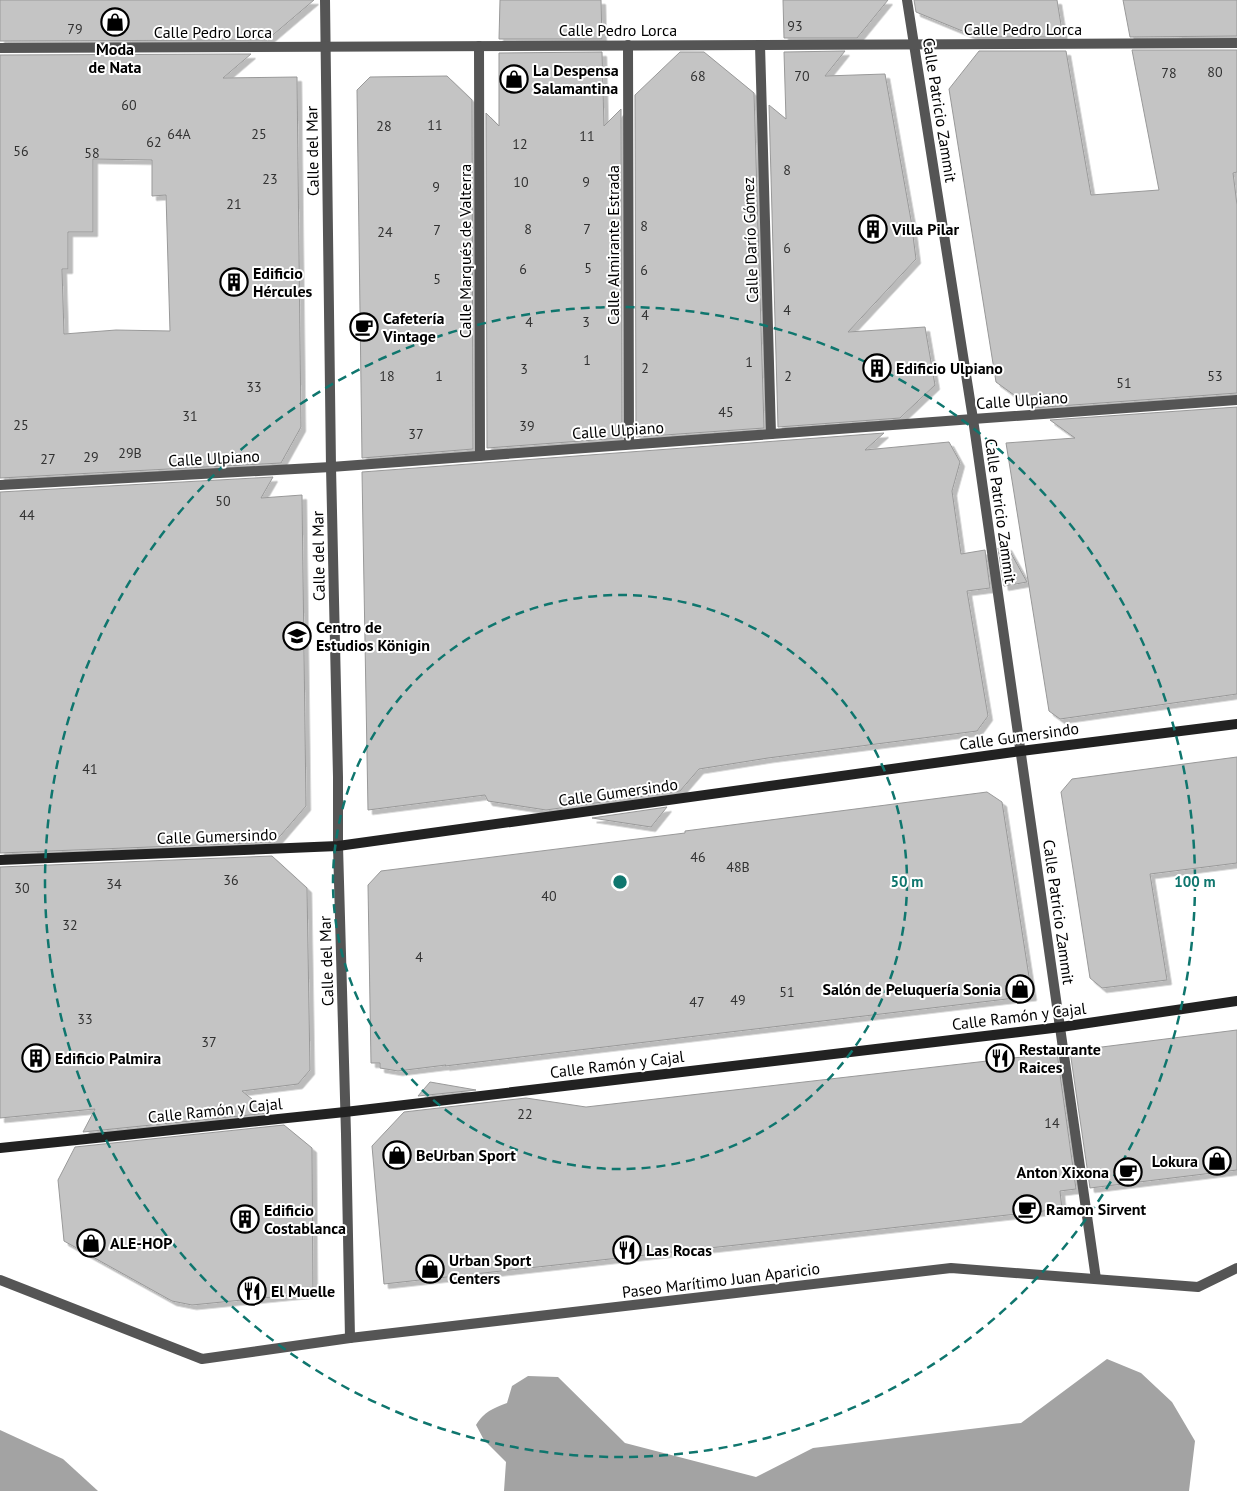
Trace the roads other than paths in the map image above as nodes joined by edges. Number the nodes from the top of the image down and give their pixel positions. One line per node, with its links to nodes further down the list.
1 (325, 0): 7 (street, Calle del Mar)
2 (907, 0): 4 (street, Calle Patricio Zammit)
3 (1237, 43): 4 (street, Calle Pedro Lorca)
4 (914, 44): 6 (street, Calle Pedro Lorca); 11 (street, Calle Patricio Zammit)
5 (628, 45): 6 (street, Calle Pedro Lorca); 8 (street, Calle Pedro Lorca); 13 (street, Calle Almirante Estrada)
6 (760, 45): 12 (street, Calle Darío Gómez)
7 (326, 46): 8 (street, Calle Pedro Lorca); 9 (street, Calle Pedro Lorca); 15 (street, Calle del Mar)
8 (479, 46): 14 (street, Calle Marqués de Valterra)
9 (0, 48)
10 (1237, 400): 11 (street, Calle Ulpiano)
11 (972, 419): 12 (street, Calle Ulpiano); 18 (street, Calle Patricio Zammit)
12 (771, 434): 13 (street, Calle Ulpiano)
13 (629, 444): 14 (street, Calle Ulpiano)
14 (480, 456): 15 (street, Calle Ulpiano)
15 (331, 467): 16 (street, Calle Ulpiano); 19 (street, Calle del Mar)
16 (0, 485)
17 (1237, 724): 18 (street, Calle Gumersindo)
18 (1021, 751): 19 (street, Calle Gumersindo); 22 (street, Calle Patricio Zammit)
19 (338, 846): 20 (street, Calle Gumersindo); 23 (street, Calle del Mar)
20 (0, 860)
21 (1237, 1001): 22 (street, Calle Ramón y Cajal)
22 (1061, 1027): 23 (street, Calle Ramón y Cajal); 26 (street)
23 (345, 1112): 24 (street, Calle Ramón y Cajal); 28 (street)
24 (0, 1148)
25 (1237, 1268): 26 (street, Paseo Marítimo Juan Aparicio)
26 (1096, 1279): 28 (street, Paseo Marítimo Juan Aparicio)
27 (0, 1280): 28 (street, Paseo Marítimo Juan Aparicio)
28 (350, 1338)

